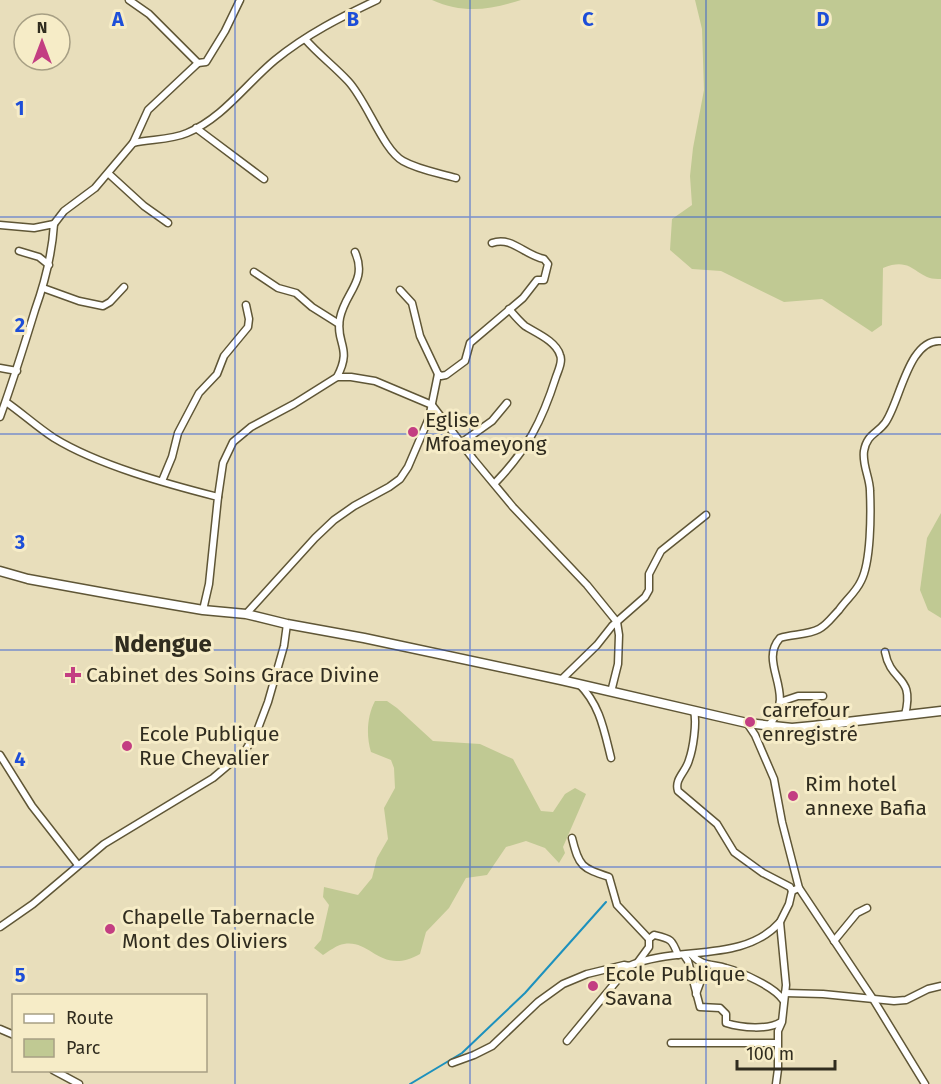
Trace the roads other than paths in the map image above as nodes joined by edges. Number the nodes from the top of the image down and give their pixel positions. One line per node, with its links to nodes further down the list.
1 (129, 0): 5 (street)
2 (240, 0): 5 (street)
3 (377, 0): 4 (street)
4 (304, 39): 6 (street); 9 (street)
5 (198, 63): 7 (street)
6 (196, 128): 7 (street); 10 (street)
7 (133, 143): 8 (street)
8 (109, 174): 11 (street); 12 (street)
9 (456, 178)
10 (264, 179)
11 (168, 223)
12 (54, 224): 13 (street); 17 (street)
13 (0, 225)
14 (492, 243): 23 (street)
15 (19, 251): 17 (street)
16 (355, 252): 24 (street)
17 (49, 265): 20 (street)
18 (254, 272): 24 (street)
19 (124, 287): 20 (street)
20 (44, 288): 27 (street)
21 (400, 291): 28 (street)
22 (246, 304): 35 (street)
23 (509, 309): 28 (street); 36 (street)
24 (339, 324): 29 (street)
25 (941, 341): 49 (street)
26 (0, 368): 27 (street)
27 (17, 371): 30 (street)
28 (438, 374): 32 (street)
29 (337, 377): 32 (street); 37 (street)
30 (6, 402): 33 (street); 35 (street)
31 (507, 403): 34 (street)
32 (432, 405): 34 (street); 41 (street)
33 (0, 417)
34 (461, 443): 36 (street)
35 (162, 481): 37 (street)
36 (495, 483): 42 (street)
37 (218, 497): 40 (street)
38 (706, 516): 42 (street)
39 (0, 572): 40 (main road)
40 (203, 610): 41 (main road)
41 (246, 614): 43 (main road)
42 (617, 622): 45 (street); 47 (street)
43 (286, 624): 45 (main road); 58 (street)
44 (885, 652): 52 (street)
45 (561, 680): 46 (main road)
46 (579, 684): 47 (main road); 56 (street)
47 (611, 692): 50 (main road)
48 (823, 696): 49 (street)
49 (780, 702): 54 (street)
50 (694, 711): 53 (main road); 59 (street)
51 (941, 711): 52 (main road)
52 (905, 715): 54 (main road)
53 (747, 723): 54 (main road); 59 (street)
54 (768, 726)
55 (0, 755): 58 (street)
56 (611, 758)
57 (572, 838): 63 (street)
58 (78, 865): 62 (street)
59 (796, 890): 61 (street); 64 (street)
60 (867, 908): 64 (street)
61 (780, 922): 66 (street); 72 (street)
62 (0, 927)
63 (650, 939): 65 (street); 67 (street)
64 (834, 941): 73 (street)
65 (681, 955): 66 (street); 67 (street); 71 (street)
66 (692, 955): 68 (street)
67 (638, 962): 69 (street)
68 (702, 963): 71 (street); 72 (street)
69 (629, 966): 75 (street); 78 (street)
70 (941, 986): 73 (street)
71 (696, 995): 74 (street)
72 (784, 996): 73 (street); 74 (street)
73 (873, 999): 82 (street)
74 (782, 1022): 77 (street)
75 (567, 1041)
76 (671, 1043): 77 (street)
77 (777, 1043): 81 (street)
78 (452, 1063)
79 (55, 1072): 80 (street)
80 (79, 1084)
81 (776, 1084)
82 (925, 1084)

